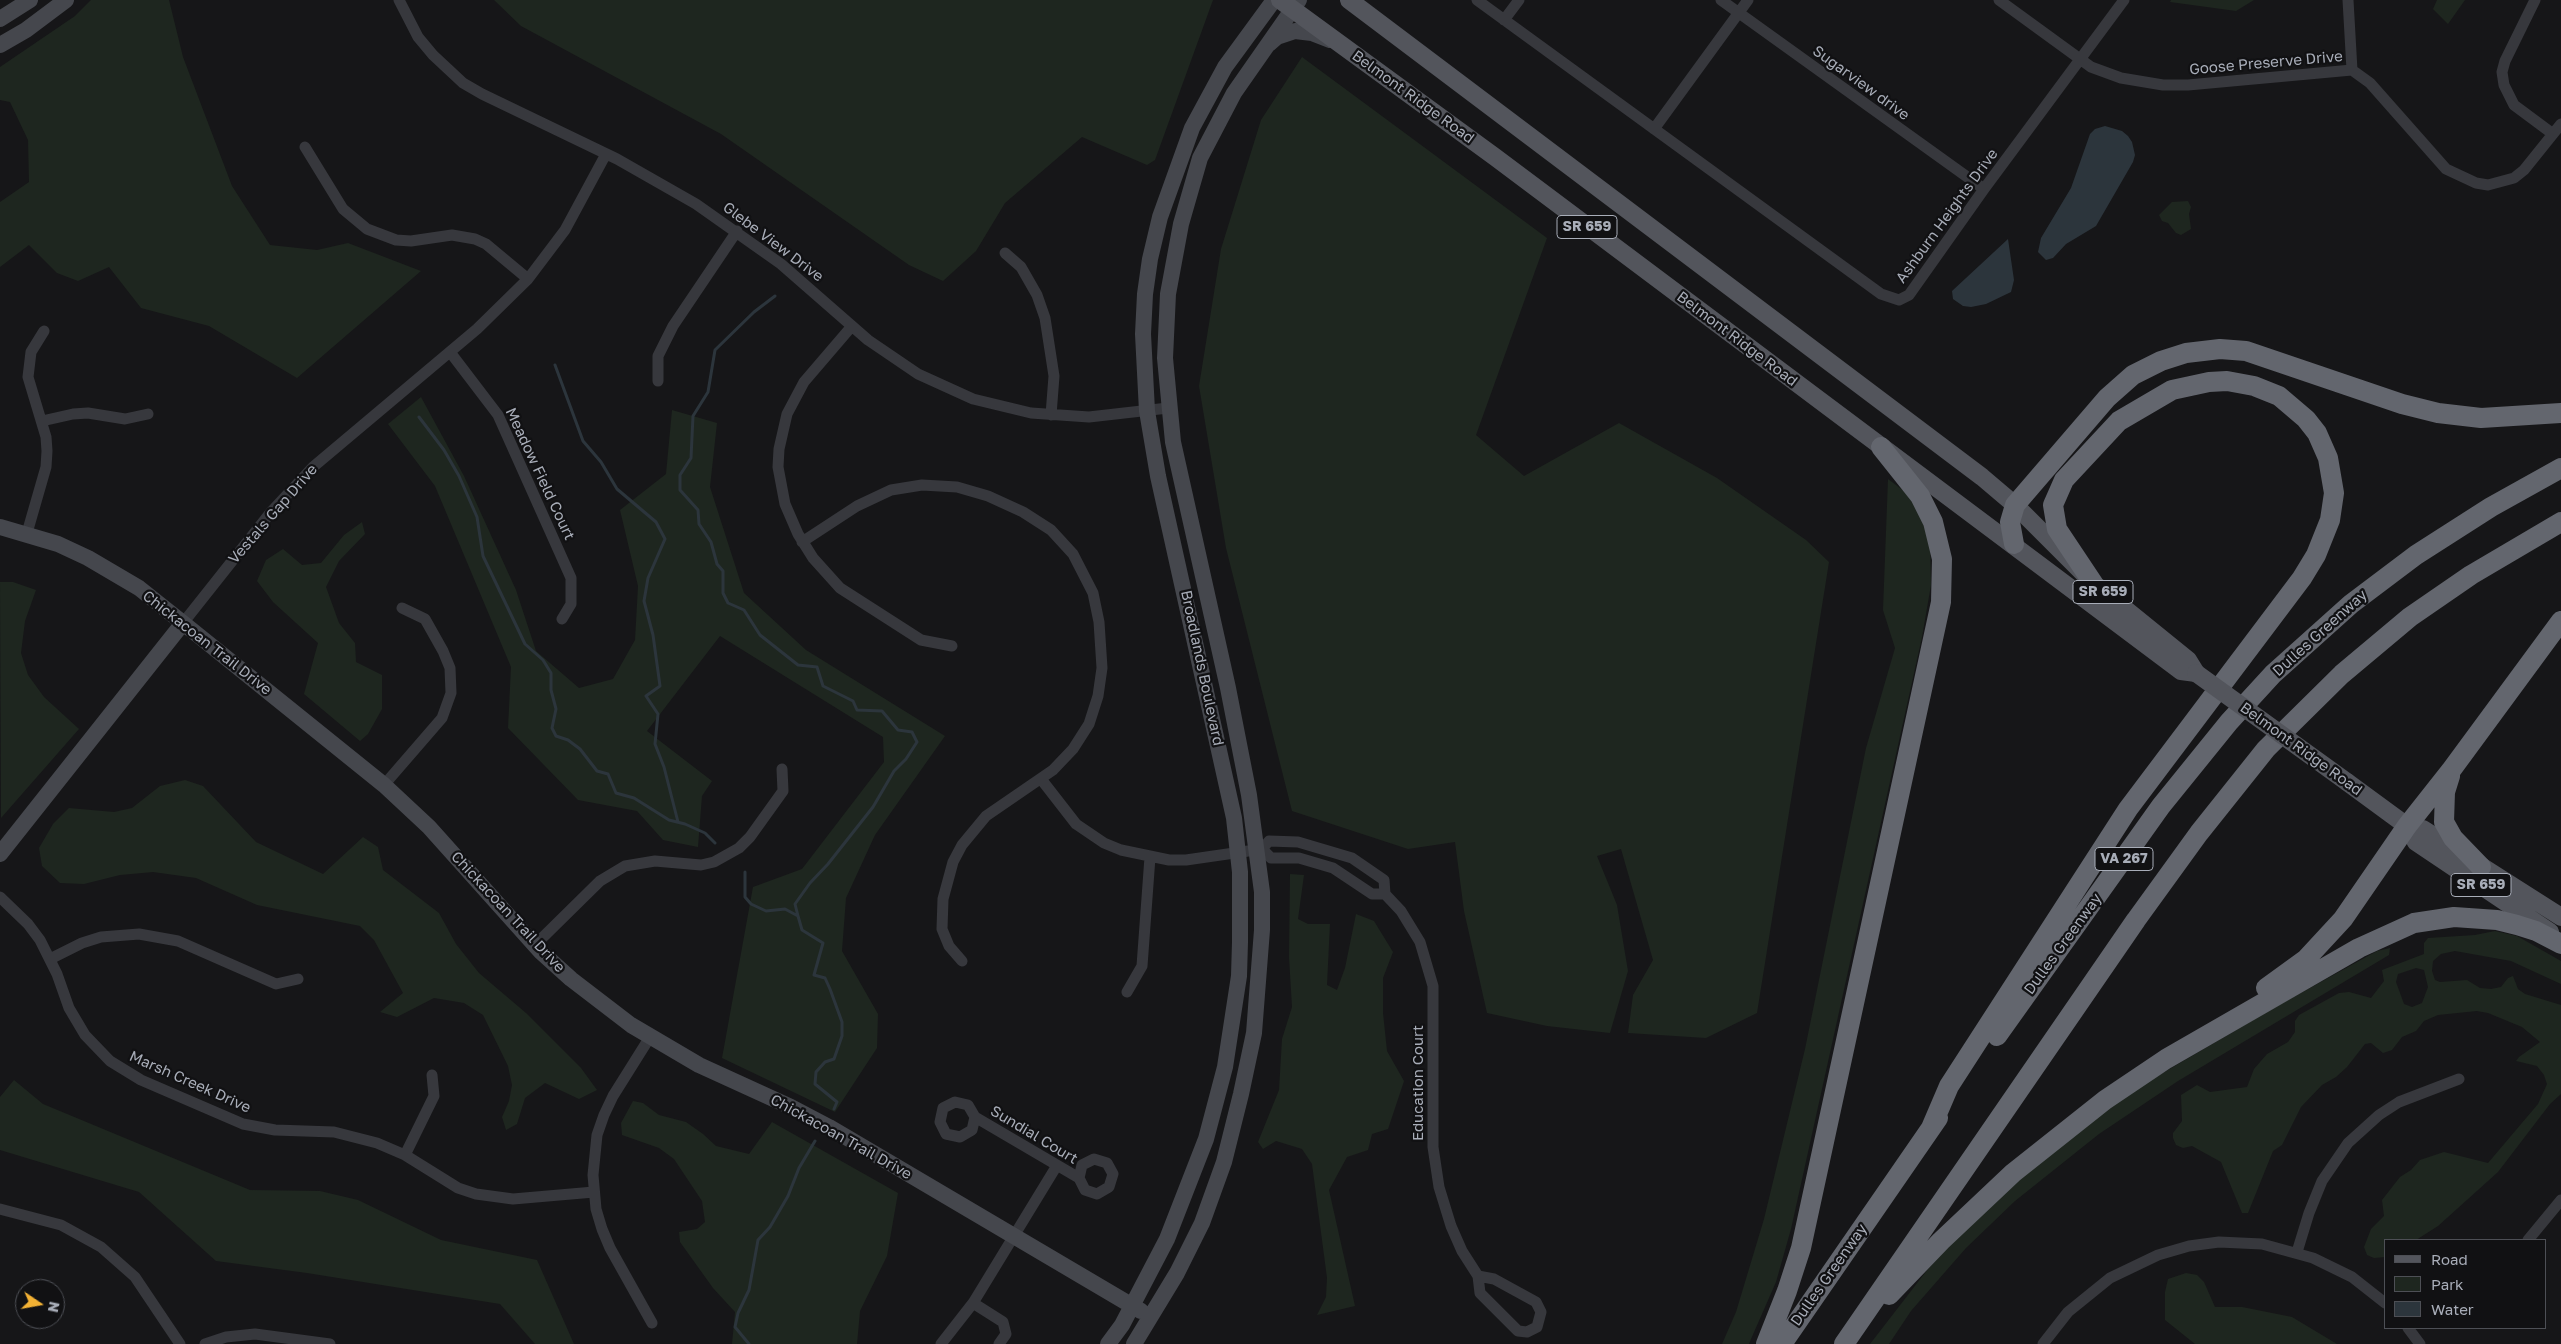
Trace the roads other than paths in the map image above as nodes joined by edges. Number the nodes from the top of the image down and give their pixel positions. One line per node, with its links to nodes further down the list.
1 (30, 0): 16 (main road)
2 (66, 0): 19 (main road)
3 (399, 0): 27 (street, Glebe View Drive)
4 (1274, 0): 37 (main road, Broadlands Boulevard)
5 (1349, 0): 44 (main road, Belmont Ridge Road / SR 659)
6 (1477, 0): 17 (street, Ashburn Heights Drive)
7 (1519, 0): 17 (street)
8 (1721, 0): 15 (street, Sugarview drive)
9 (1748, 0): 15 (street)
10 (1999, 0): 21 (street, Goose Preserve Drive)
11 (2124, 0): 21 (street, Ashburn Heights Drive)
12 (2348, 0): 22 (street)
13 (2535, 0): 25 (street)
14 (1290, 3): 18 (main road, Belmont Ridge Road / SR 659); 20 (main road, Broadlands Boulevard)
15 (1739, 13): 24 (street); 28 (street, Sugarview drive)
16 (0, 19)
17 (1504, 20): 24 (street, Ashburn Heights Drive)
18 (1337, 42): 20 (main road); 42 (main road, Belmont Ridge Road / SR 659)
19 (0, 45)
20 (1262, 50): 36 (main road, Broadlands Boulevard)
21 (2079, 59): 22 (street, Goose Preserve Drive); 28 (street, Ashburn Heights Drive)
22 (2352, 70): 25 (street, Goose Preserve Drive)
23 (2561, 124): 25 (street, Goose Preserve Drive)
24 (1654, 129): 28 (street, Ashburn Heights Drive)
25 (2553, 134)
26 (306, 147): 31 (street)
27 (606, 154): 29 (street, Glebe View Drive); 31 (street, Vestals Gap Drive)
28 (1984, 189)
29 (737, 231): 32 (street, Glebe View Drive); 35 (street)
30 (1004, 253): 40 (street)
31 (528, 279): 34 (street, Vestals Gap Drive)
32 (852, 326): 40 (street, Glebe View Drive); 48 (street)
33 (44, 331): 41 (street)
34 (450, 352): 52 (street, Meadow Field Court); 54 (street, Vestals Gap Drive)
35 (658, 381)
36 (1168, 408): 37 (street, Glebe View Drive); 62 (main road, Broadlands Boulevard)
37 (1146, 411): 40 (street, Glebe View Drive); 63 (main road, Broadlands Boulevard)
38 (2561, 413): 44 (highway)
39 (148, 414): 41 (street)
40 (1051, 415)
41 (42, 421): 47 (street)
42 (1881, 447): 49 (main road, Belmont Ridge Road / SR 659); 109 (highway)
43 (2561, 468): 82 (highway, Dulles Greenway / VA 267)
44 (2014, 505): 49 (highway); 50 (main road, Belmont Ridge Road / SR 659)
45 (2561, 522): 100 (highway, VA 267)
46 (0, 527): 47 (main road, Chickacoan Trail Drive)
47 (26, 533): 54 (main road, Chickacoan Trail Drive)
48 (802, 542): 55 (street); 59 (street)
49 (2014, 544): 56 (main road, Belmont Ridge Road / SR 659)
50 (2093, 583): 56 (main road, Belmont Ridge Road / SR 659); 82 (highway)
51 (402, 608): 60 (street)
52 (562, 619)
53 (2561, 621): 58 (highway)
54 (183, 623): 60 (main road, Chickacoan Trail Drive); 64 (main road, Vestals Gap Drive)
55 (952, 646)
56 (2196, 673): 61 (main road, Belmont Ridge Road / SR 659, bridge)
57 (782, 769): 72 (street)
58 (2452, 769): 61 (highway); 66 (highway)
59 (1041, 779): 65 (street); 74 (street)
60 (384, 785): 72 (main road, Chickacoan Trail Drive)
61 (2407, 826): 66 (main road, Belmont Ridge Road / SR 659); 70 (main road, Belmont Ridge Road / SR 659); 78 (highway)
62 (1259, 849): 63 (street); 67 (street); 67 (street, Education Court); 97 (main road, Broadlands Boulevard)
63 (1238, 852): 65 (street); 96 (main road, Broadlands Boulevard)
64 (0, 854)
65 (1150, 857): 76 (street)
66 (2481, 867): 69 (main road, Belmont Ridge Road / SR 659)
67 (1385, 894): 93 (street, Education Court)
68 (0, 897): 73 (street, Marsh Creek Drive)
69 (2561, 916)
70 (2561, 939)
71 (2561, 944): 78 (highway)
72 (535, 945): 77 (main road, Chickacoan Trail Drive)
73 (50, 959): 75 (street); 83 (street, Marsh Creek Drive)
74 (962, 961)
75 (298, 979)
76 (1127, 992)
77 (650, 1037): 86 (street); 90 (main road, Chickacoan Trail Drive)
78 (2166, 1059): 100 (highway)
79 (432, 1075): 83 (street)
80 (2459, 1079): 92 (street)
81 (975, 1117): 84 (street, Sundial Court)
82 (1931, 1128): 110 (highway, Dulles Greenway / VA 267)
83 (406, 1155): 86 (street, Marsh Creek Drive)
84 (1056, 1167): 85 (street, Sundial Court); 90 (street)
85 (1078, 1178)
86 (594, 1192): 98 (street)
87 (2561, 1200): 91 (street)
88 (1, 1209): 89 (street); 102 (street)
89 (0, 1222)
90 (1013, 1236): 95 (street); 96 (main road, Chickacoan Trail Drive)
91 (2529, 1239)
92 (2297, 1252): 94 (street); 101 (street)
93 (1478, 1276): 93 (street, Education Court)
94 (2384, 1302)
95 (973, 1303): 105 (street); 106 (street)
96 (1132, 1307): 97 (main road, Chickacoan Trail Drive); 107 (main road, Broadlands Boulevard)
97 (1152, 1318): 108 (main road, Broadlands Boulevard)
98 (652, 1323)
99 (2412, 1329): 111 (street)
100 (1849, 1337)
101 (2047, 1342)
102 (180, 1344)
103 (204, 1344): 104 (street)
104 (330, 1344)
105 (941, 1344)
106 (1000, 1344)
107 (1108, 1344)
108 (1134, 1344)
109 (1766, 1344)
110 (1782, 1344)
111 (2420, 1344)

